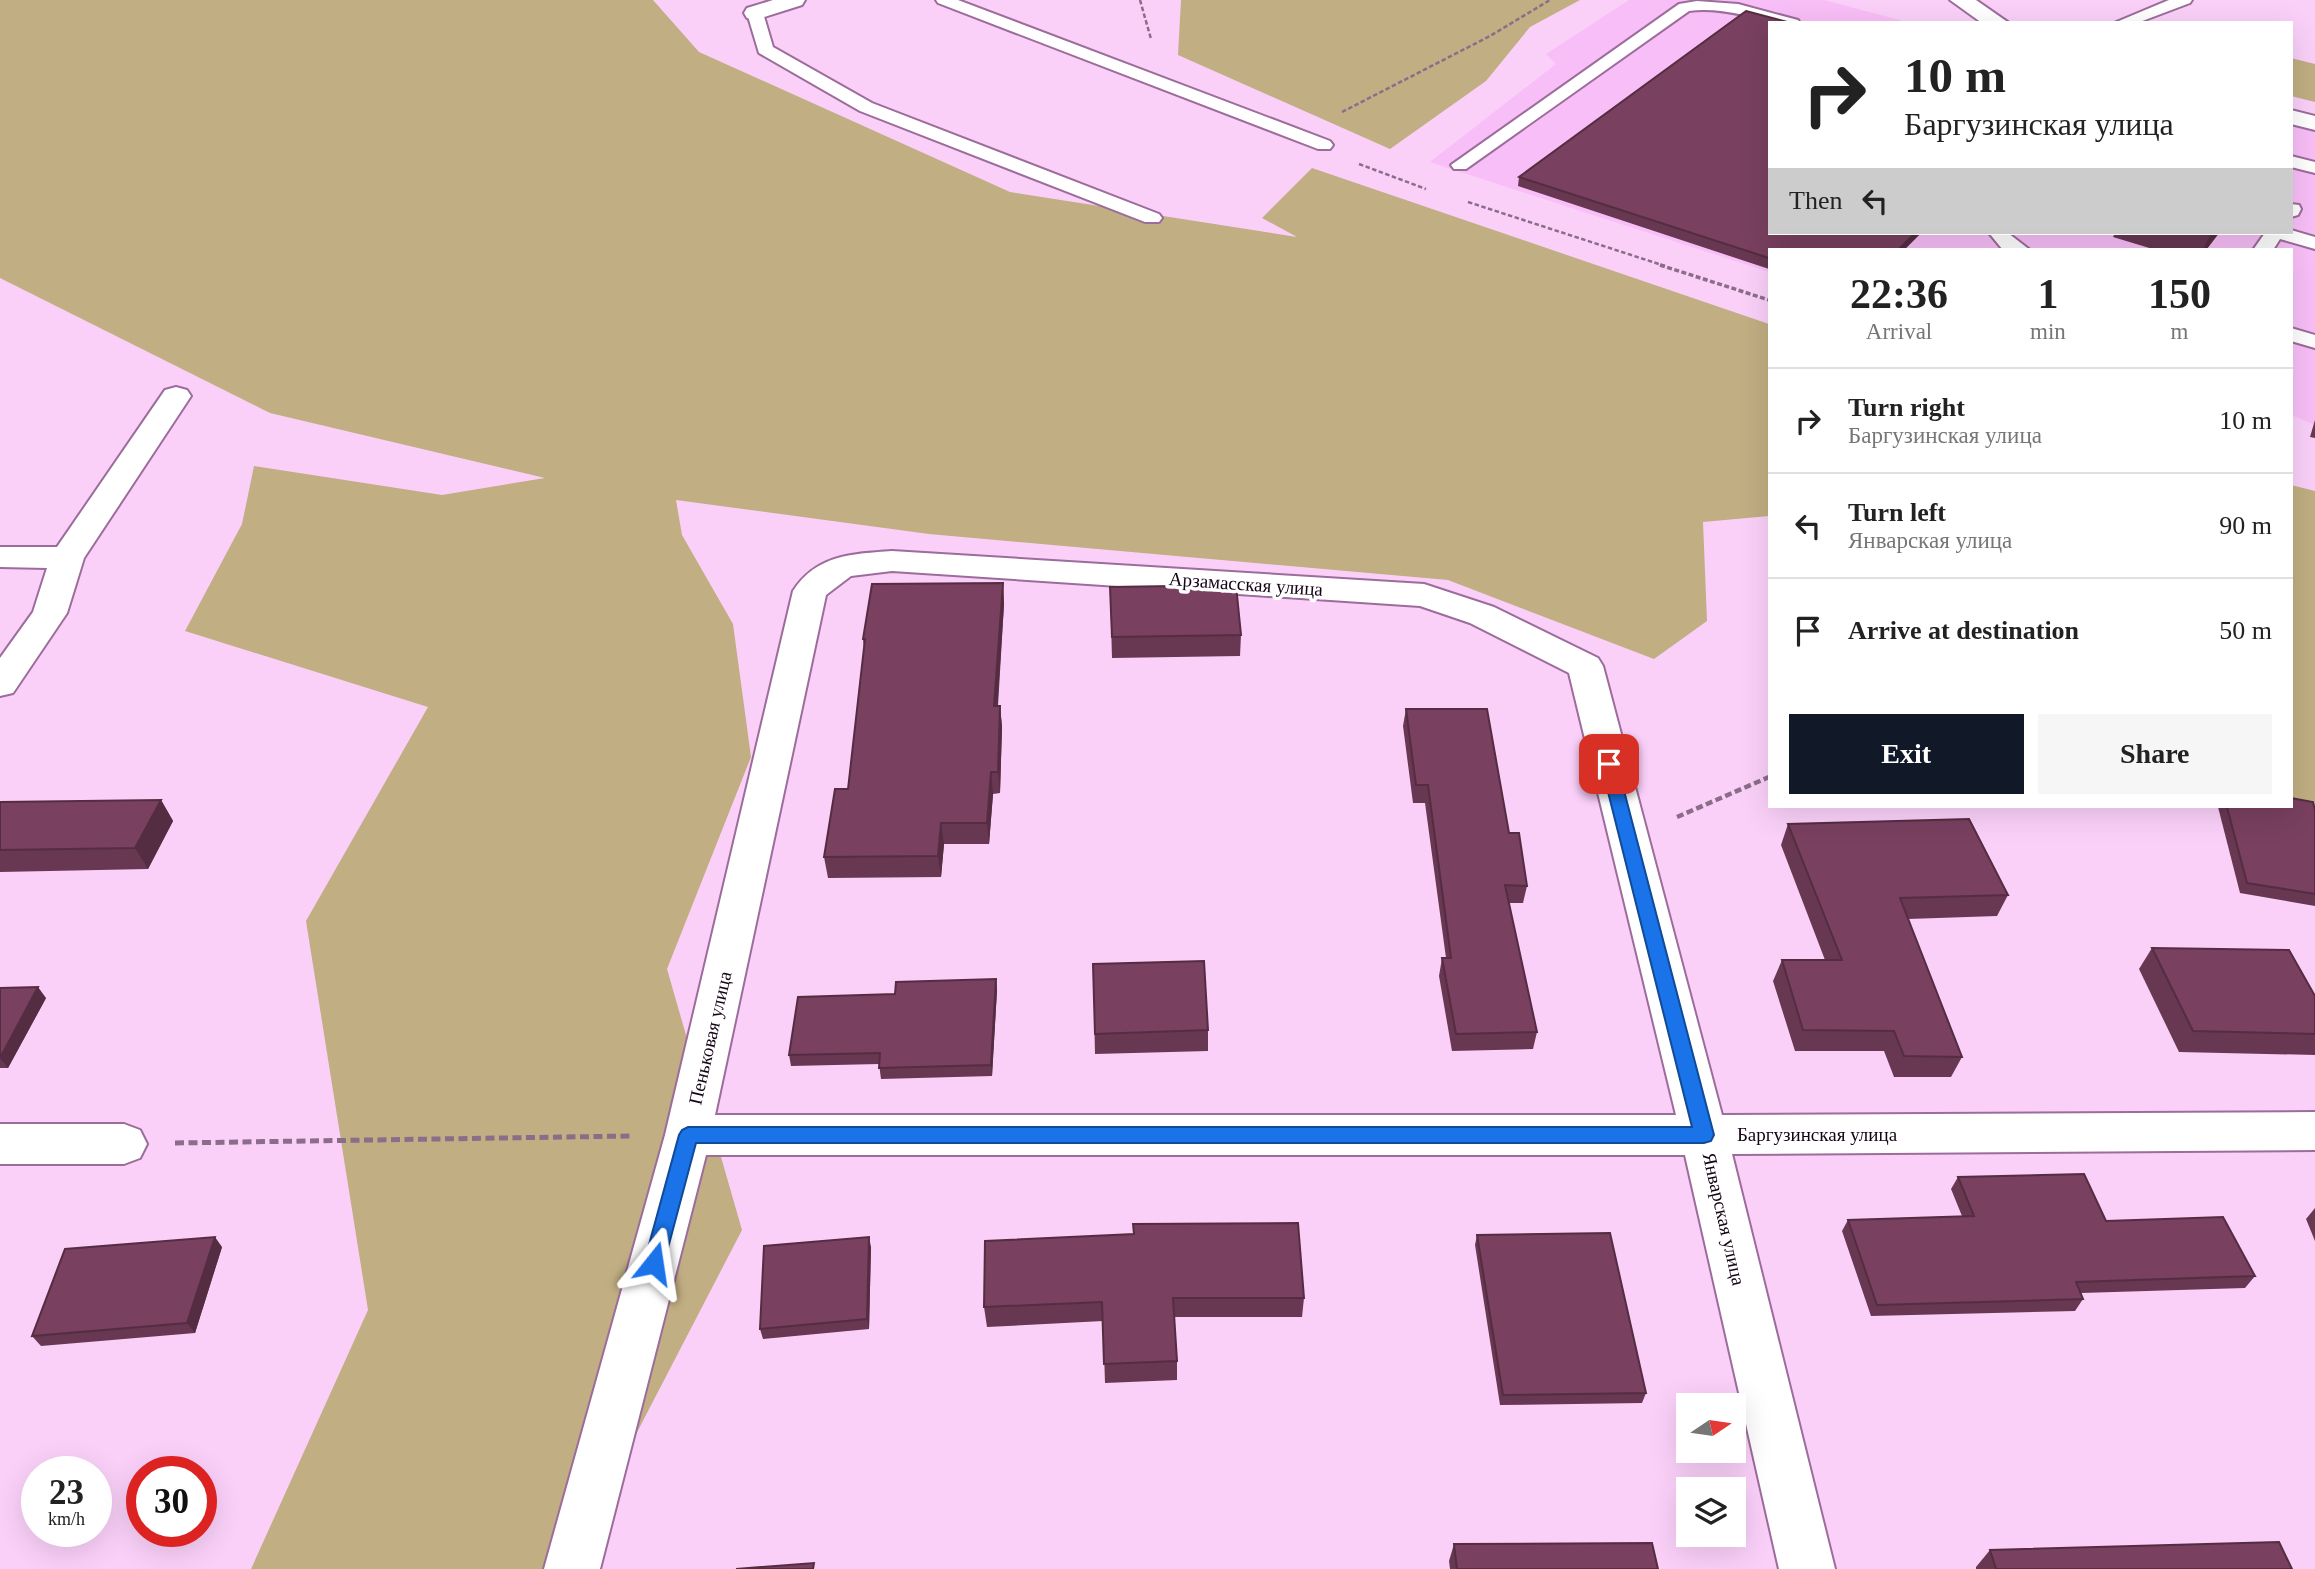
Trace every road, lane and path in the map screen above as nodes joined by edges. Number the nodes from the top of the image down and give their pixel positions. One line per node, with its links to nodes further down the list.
1 (794, 0): 6 (street)
2 (944, 0): 12 (lane)
3 (1550, 0): 12 (path)
4 (1961, 0): 8 (street)
5 (2184, 0): 9 (lane)
6 (755, 13): 18 (lane)
7 (1784, 21): 14 (lane)
8 (1995, 21)
9 (2127, 21)
10 (2293, 118): 11 (street)
11 (2315, 123)
12 (1324, 145): 16 (path)
13 (2293, 162): 15 (lane)
14 (1460, 165)
15 (2315, 168)
16 (1436, 192)
17 (1463, 201): 23 (path)
18 (1152, 218)
19 (2000, 235): 22 (lane)
20 (2285, 235): 21 (lane)
21 (2315, 243)
22 (2015, 248)
23 (1768, 300)
24 (2293, 335): 25 (lane)
25 (2315, 342)
26 (176, 396): 28 (street)
27 (0, 556): 28 (street)
28 (67, 558): 31 (street)
29 (892, 561): 30 (street, Арзамасская улица); 35 (street, Пеньковая улица)
30 (1585, 666): 33 (street, Январская улица)
31 (0, 684)
32 (1768, 777): 33 (path)
33 (1628, 838): 36 (street, Январская улица)
34 (2315, 1131): 36 (street, Баргузинская улица)
35 (688, 1135): 36 (street, Баргузинская улица); 38 (path); 39 (street, Пеньковая улица)
36 (1704, 1135): 40 (street, Январская улица)
37 (0, 1144): 38 (street)
38 (124, 1144)
39 (572, 1569)
40 (1807, 1569)

